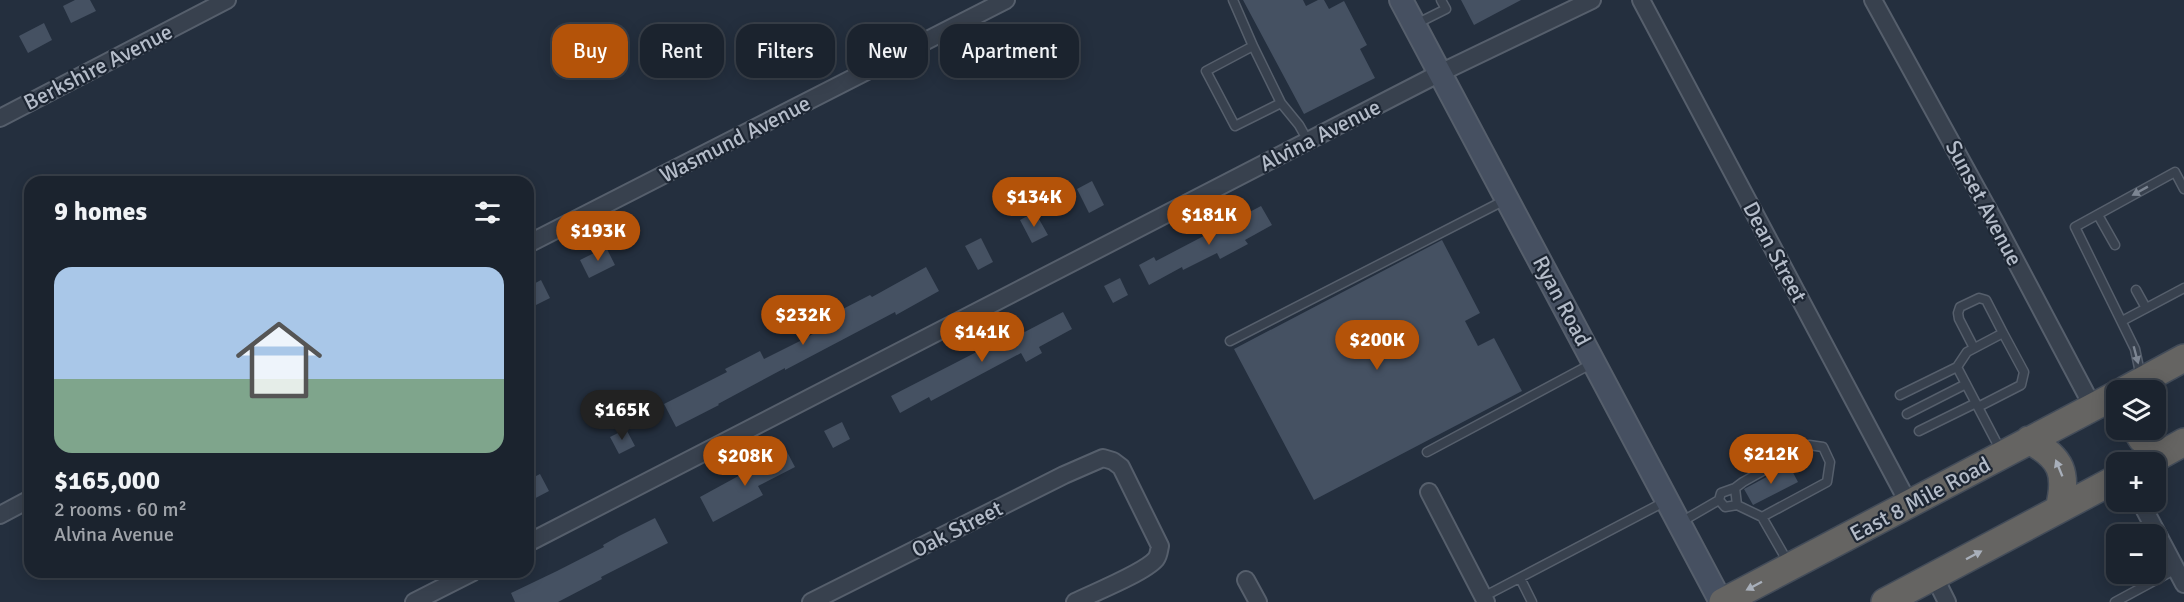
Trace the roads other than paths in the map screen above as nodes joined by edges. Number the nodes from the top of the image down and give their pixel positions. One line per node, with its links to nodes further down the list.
1 (227, 0): 13 (street, Berkshire Avenue)
2 (1006, 0): 18 (street, Wasmund Avenue)
3 (1233, 0): 10 (lane)
4 (1401, 0): 9 (main road, Ryan Road)
5 (1441, 0): 9 (lane)
6 (1592, 0): 11 (street, Alvina Avenue)
7 (1641, 0): 50 (street, Dean Street)
8 (1873, 0): 30 (street, Sunset Avenue)
9 (1414, 25): 11 (main road, Ryan Road)
10 (1253, 46): 12 (lane); 12 (lane)
11 (1440, 73): 14 (street, Alvina Avenue); 16 (main road, Ryan Road)
12 (1281, 103): 14 (lane)
13 (0, 118)
14 (1308, 141): 57 (street, Alvina Avenue)
15 (2184, 189): 17 (lane, one-way to 17)
16 (1507, 198): 25 (lane); 28 (main road, Ryan Road)
17 (2098, 215): 19 (lane); 23 (lane)
18 (534, 241)
19 (2115, 245)
20 (2184, 288): 22 (lane)
21 (2136, 290): 22 (lane)
22 (2146, 308): 23 (lane)
23 (2122, 321): 31 (lane, one-way to 31)
24 (2003, 333): 26 (lane); 26 (lane); 36 (lane)
25 (1230, 341)
26 (1974, 348): 29 (lane)
27 (2184, 358): 32 (highway, East 8 Mile Road)
28 (1595, 362): 41 (lane); 47 (main road, Ryan Road)
29 (1957, 366): 33 (lane); 34 (lane)
30 (2117, 380)
31 (2128, 380)
32 (2145, 380)
33 (1966, 384): 36 (lane); 37 (lane)
34 (1900, 395)
35 (2106, 401): 39 (highway, East 8 Mile Road)
36 (1977, 405): 38 (lane); 43 (lane)
37 (1907, 414)
38 (1919, 431)
39 (2029, 440): 43 (highway, East 8 Mile Road); 52 (highway, one-way to 39)
40 (2144, 440): 42 (highway)
41 (1427, 452)
42 (2162, 452)
43 (2003, 454): 50 (highway, East 8 Mile Road)
44 (2106, 484): 52 (highway)
45 (1735, 488): 48 (lane); 51 (lane); 55 (lane)
46 (1429, 492): 64 (street)
47 (1668, 500): 56 (main road, Ryan Road); 62 (lane)
48 (1719, 500): 51 (lane); 56 (lane)
49 (24, 502): 54 (street)
50 (1909, 504): 58 (highway, East 8 Mile Road)
51 (1737, 505): 55 (lane)
52 (2059, 509): 59 (highway, one-way to 52)
53 (2146, 512): 60 (street)
54 (0, 515)
55 (1762, 517): 58 (lane)
56 (1680, 522): 70 (main road, Ryan Road)
57 (534, 540)
58 (1791, 567): 70 (highway, East 8 Mile Road, one-way to 70)
59 (1934, 576): 71 (highway); 72 (street)
60 (2180, 577): 73 (lane)
61 (461, 578): 65 (street)
62 (1520, 578): 64 (lane); 69 (lane)
63 (1246, 580): 68 (street)
64 (1485, 600)
65 (414, 602)
66 (811, 602): 67 (street, Oak Street)
67 (1075, 602)
68 (1258, 602)
69 (1532, 602)
70 (1722, 602)
71 (1885, 602)
72 (1947, 602)
73 (2115, 602)

